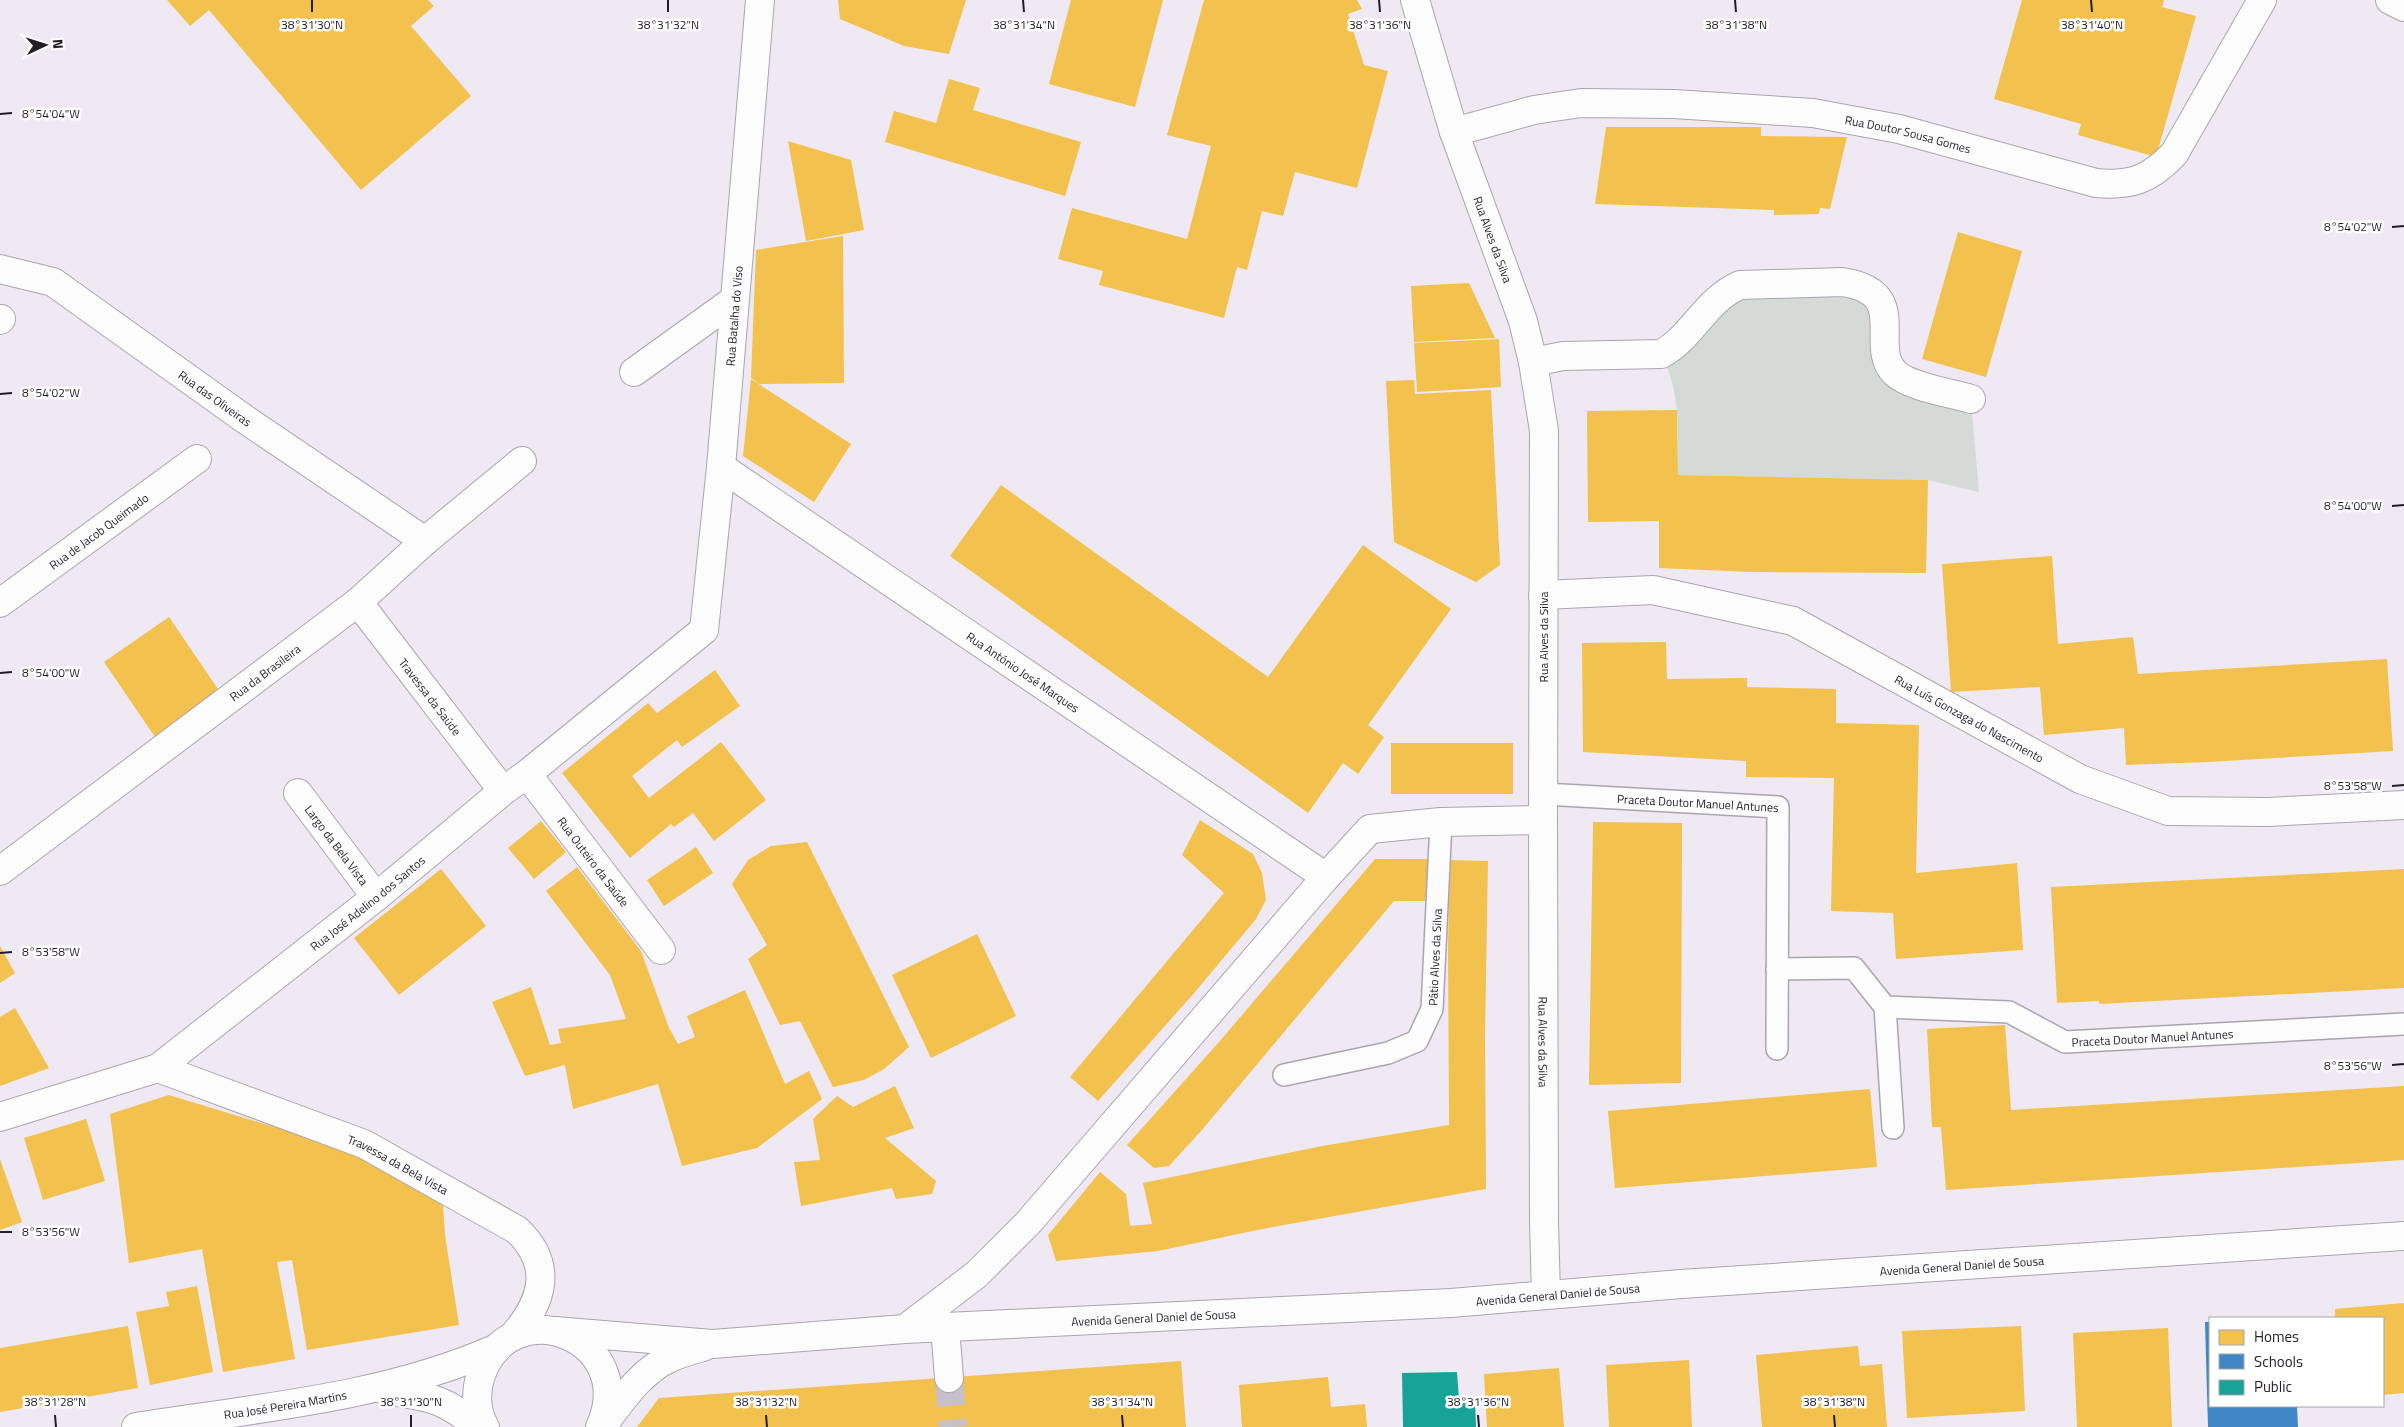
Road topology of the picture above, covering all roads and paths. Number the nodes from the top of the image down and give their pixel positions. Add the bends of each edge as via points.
1 (760, 0) edge
2 (1415, 0) edge
3 (2262, 0) edge
4 (2390, 0) edge
5 (2404, 7) edge
6 (1454, 132) junction
7 (0, 269) edge
8 (734, 300) junction
9 (1533, 362) junction
10 (634, 372) dead end
11 (1971, 399) dead end
12 (197, 459) dead end
13 (522, 461) dead end
14 (721, 467) junction
15 (425, 542) junction
16 (1543, 595) junction
17 (358, 602) junction
18 (0, 603) edge
19 (704, 630) joint
20 (526, 774) junction
21 (503, 791) junction
22 (298, 793) dead end
23 (2404, 805) edge
24 (1543, 807) junction
25 (1441, 822) junction
26 (0, 872) edge
27 (1326, 877) junction
28 (376, 897) junction
29 (661, 950) dead end
30 (1777, 969) junction
31 (1885, 1006) junction
32 (2404, 1024) edge
33 (1777, 1049) dead end
34 (158, 1068) junction
35 (1284, 1075) dead end
36 (0, 1117) edge
37 (1893, 1128) dead end
38 (2404, 1236) edge
39 (1546, 1294) junction
40 (945, 1327) junction
41 (905, 1329) junction
42 (554, 1330) junction
43 (505, 1342) junction
44 (712, 1344) junction
45 (949, 1378) tunnel mouth
46 (375, 1389) junction
47 (136, 1427) edge
48 (478, 1427) edge
49 (485, 1427) edge
50 (601, 1427) edge

1 - 8 street, Rua Batalha do Viso
2 - 6 street, Rua Alves da Silva
3 - 6 street, Rua Doutor Sousa Gomes via 2174,154 2160,168 2120,185 2096,183 1899,129 1813,113 1674,104 1581,103 1534,110
4 - 5 street
6 - 9 street, Rua Alves da Silva via 1523,321
7 - 15 street, Rua das Oliveiras via 53,282 246,420
8 - 10 street
8 - 14 street, Rua Batalha do Viso
9 - 11 street via 1563,356 1660,354 1675,347 1686,331 1725,292 1740,285 1842,282 1856,284 1872,293 1881,306 1886,319 1886,354 1889,366 1896,374 1908,381
9 - 16 street, Rua Alves da Silva via 1544,431
12 - 18 street, Rua de Jacob Queimado
13 - 15 street, Rua da Brasileira
14 - 19 street, Rua Batalha do Viso
14 - 27 street, Rua António José Marques
15 - 17 street, Rua da Brasileira
16 - 23 street, Rua Luís Gonzaga do Nascimento via 1653,590 1793,622 2080,780 2168,811 2268,812
16 - 24 street, Rua Alves da Silva
17 - 21 street, Travessa da Saúde
17 - 26 street, Rua da Brasileira
19 - 20 street, Rua José Adelino dos Santos
20 - 21 street, Rua José Adelino dos Santos
20 - 29 street, Rua Outeiro da Saúde
21 - 28 street, Rua José Adelino dos Santos
22 - 28 street, Largo da Bela Vista
24 - 25 street
24 - 30 lane, Praceta Doutor Manuel Antunes via 1778,807
24 - 39 street, Rua Alves da Silva
25 - 27 street via 1370,829
25 - 35 lane, Pátio Alves da Silva via 1432,1009 1417,1041 1388,1053
27 - 41 street via 1016,1236 977,1274
28 - 34 street, Rua José Adelino dos Santos
30 - 31 lane via 1854,968
30 - 33 lane, Praceta Doutor Manuel Antunes
31 - 32 lane, Praceta Doutor Manuel Antunes via 2009,1012 2065,1042
31 - 37 lane
34 - 36 street, Rua José Adelino dos Santos
34 - 43 street, Travessa da Bela Vista via 364,1144 517,1230 534,1249 541,1276 537,1301 528,1319
38 - 39 street, Avenida General Daniel de Sousa
39 - 40 street, Avenida General Daniel de Sousa via 1451,1303
40 - 41 street, Avenida General Daniel de Sousa
40 - 45 street
41 - 44 street, Avenida General Daniel de Sousa
42 - 43 street, Avenida General Daniel de Sousa via 533,1330
42 - 44 street, Avenida General Daniel de Sousa
42 - 50 street via 574,1337 603,1367 608,1388
43 - 46 street, Rua José Pereira Martins via 468,1361
43 - 49 street, Travessa da Bela Vista via 485,1365 478,1385 478,1405
44 - 50 street, Avenida General Daniel de Sousa via 669,1358 648,1372
46 - 47 street, Rua José Pereira Martins
46 - 48 street, Rua José Pereira Martins via 432,1398 458,1410

